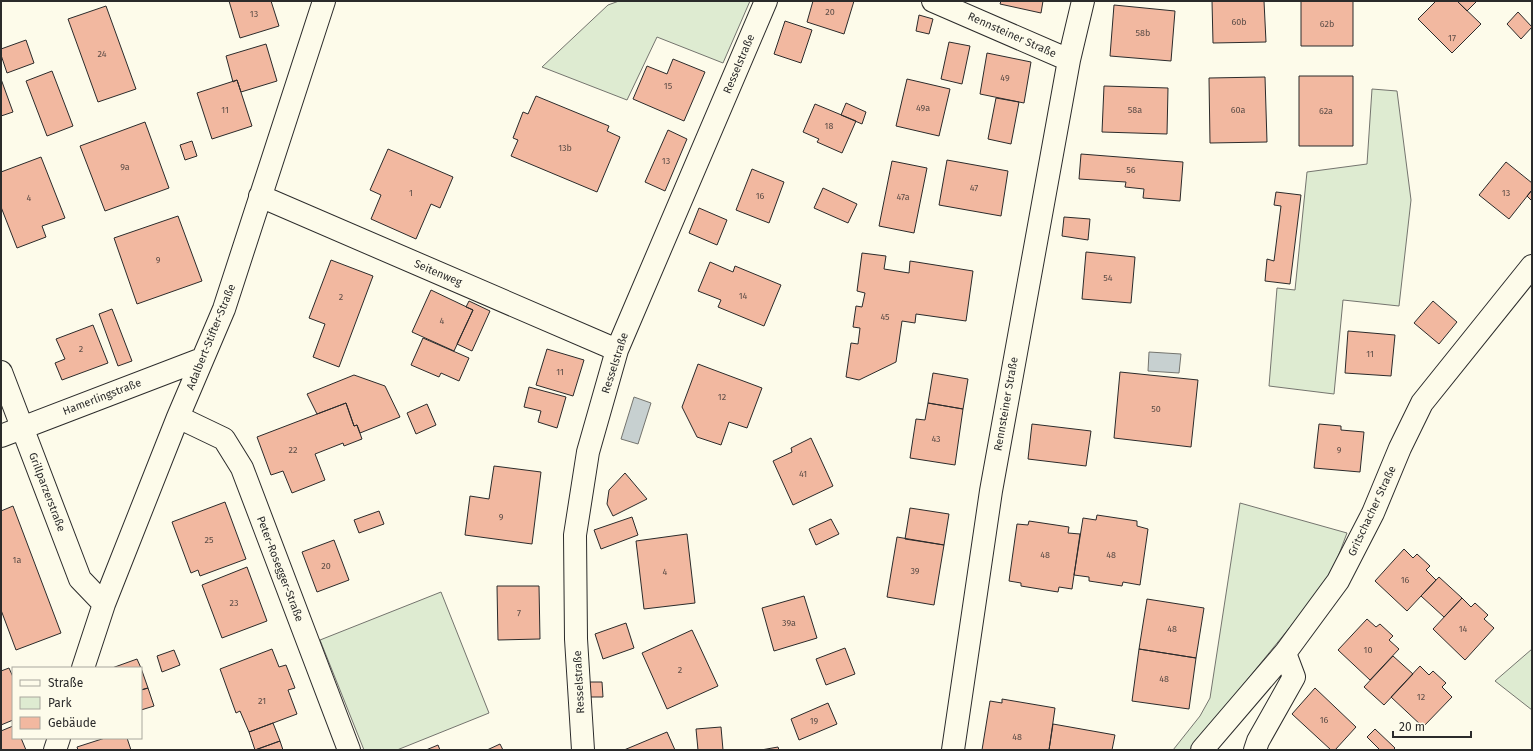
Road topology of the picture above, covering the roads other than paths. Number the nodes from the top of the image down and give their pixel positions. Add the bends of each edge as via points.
1 (324, 1) edge
2 (766, 1) edge
3 (933, 1) edge
4 (1083, 1) edge
5 (1069, 60) junction
6 (260, 196) junction
7 (1532, 266) edge
8 (617, 350) junction
9 (202, 359) junction
10 (1, 372) edge
11 (178, 417) junction
12 (22, 428) junction
13 (1, 436) edge
14 (104, 604) junction
15 (1285, 653) junction
16 (83, 667) edge
17 (59, 739) edge
18 (55, 750) edge
19 (349, 750) edge
20 (583, 750) edge
21 (953, 750) edge
22 (1202, 750) edge
23 (1255, 750) edge

1 - 6 street, Adalbert-Stifter-Straße
2 - 8 street, Resselstraße
3 - 5 street, Rennsteiner Straße
4 - 5 street, Rennsteiner Straße
5 - 21 street, Rennsteiner Straße via 991,491
6 - 8 street, Seitenweg
6 - 9 street, Adalbert-Stifter-Straße via 224,309
7 - 15 street, Gritschacher Straße via 1422,403 1400,448 1374,513 1338,581
8 - 20 street, Resselstraße via 588,452 575,535 576,639
9 - 11 street, Adalbert-Stifter-Straße
9 - 12 street, Hamerlingstraße
10 - 12 street, Grillparzerstraße
11 - 14 street, Adalbert-Stifter-Straße
11 - 19 street, Peter-Rosegger-Straße via 224,439 242,468
12 - 13 street, Hamerlingstraße
12 - 14 street, Grillparzerstraße via 80,579
14 - 16 street, Adalbert-Stifter-Straße
15 - 22 street, Gritschacher Straße
15 - 23 street via 1294,677 1258,740
17 - 18 street

